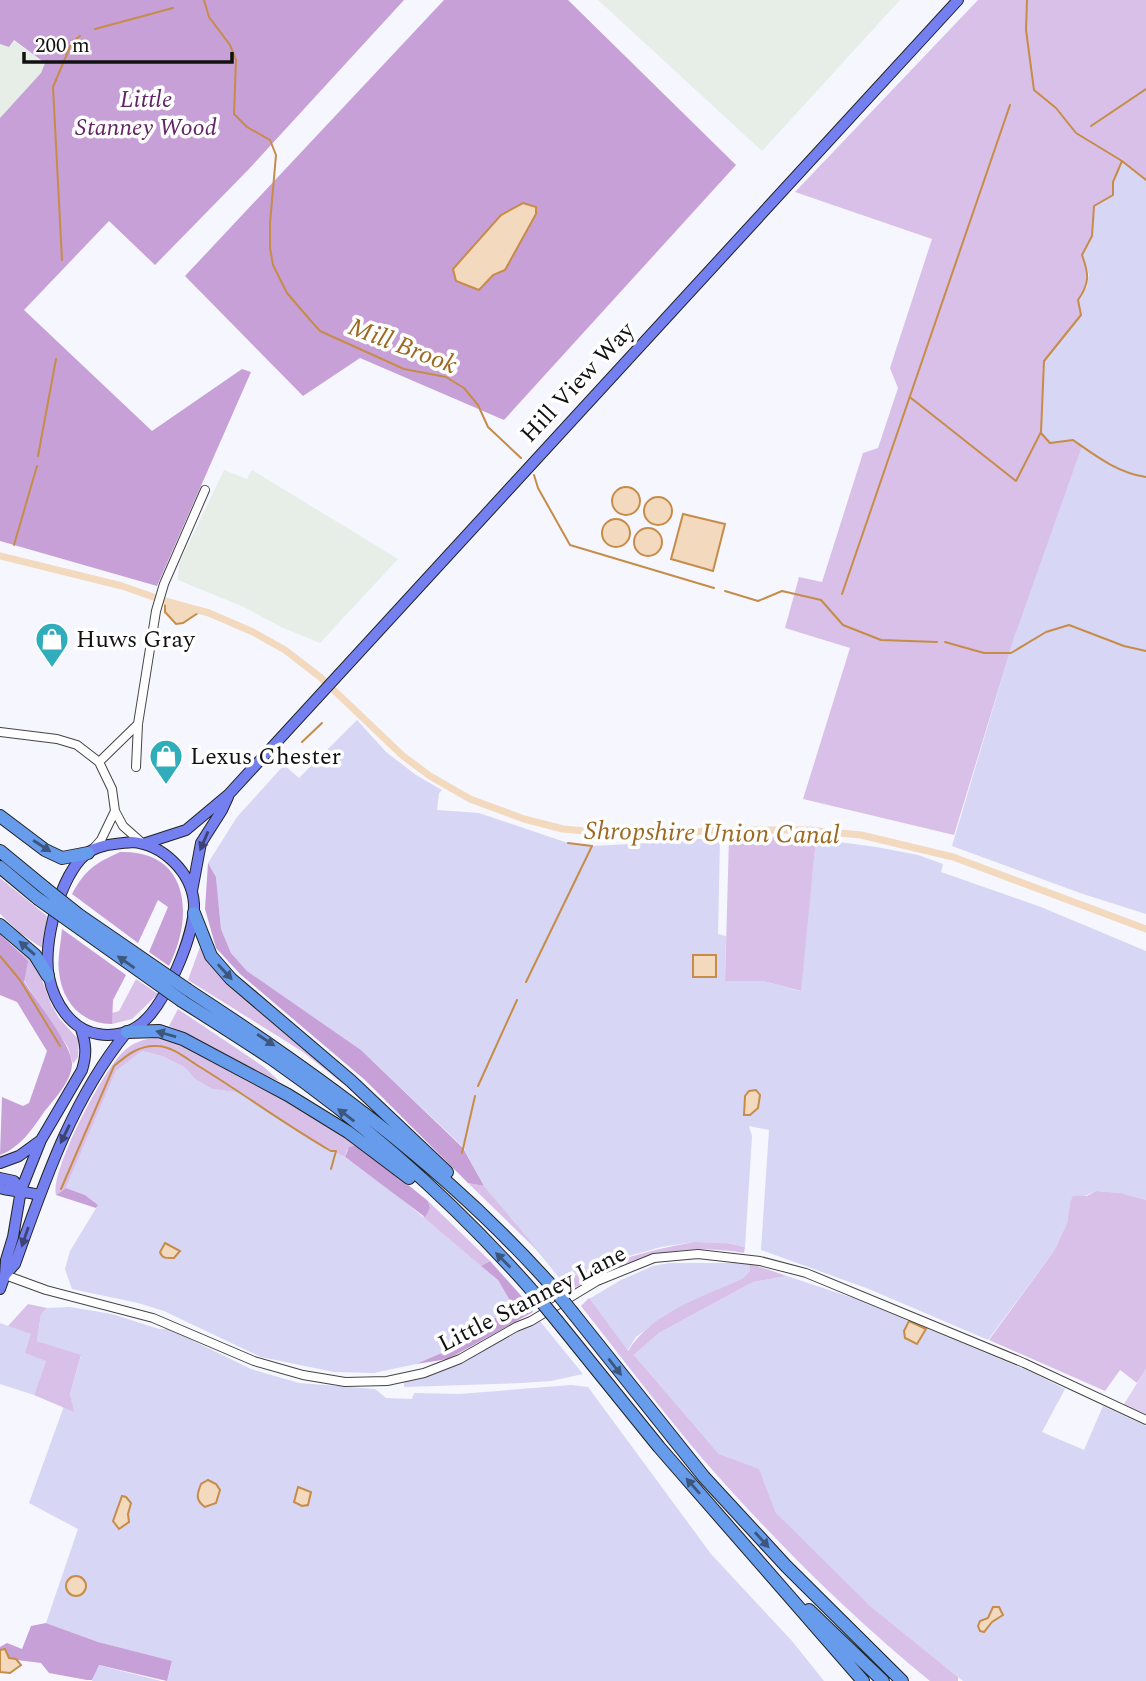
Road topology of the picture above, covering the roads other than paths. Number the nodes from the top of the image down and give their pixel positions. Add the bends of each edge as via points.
1 (958, 0) edge
2 (205, 490) dead end
3 (138, 723) junction
4 (0, 732) edge
5 (99, 762) junction
6 (136, 767) dead end
7 (229, 794) junction
8 (115, 811) junction
9 (0, 816) edge
10 (144, 843) junction
11 (0, 851) edge
12 (89, 852) junction
13 (0, 867) edge
14 (192, 892) junction
15 (41, 893) junction
16 (194, 913) junction
17 (0, 925) edge
18 (48, 976) junction
19 (185, 995) junction
20 (81, 1029) junction
21 (127, 1033) junction
22 (41, 1140) junction
23 (0, 1163) edge
24 (0, 1178) edge
25 (0, 1188) edge
26 (21, 1190) junction
27 (39, 1195) junction
28 (470, 1226) junction
29 (499, 1230) junction
30 (5, 1275) junction
31 (0, 1289) edge
32 (1146, 1420) edge
33 (737, 1538) junction
34 (867, 1646) junction
35 (863, 1681) edge
36 (883, 1681) edge
37 (902, 1681) edge
38 (910, 1681) edge

1 - 7 main road, Hill View Way
2 - 3 street via 156,611
3 - 5 street
3 - 6 street
4 - 5 street via 77,745
5 - 8 street via 112,789
7 - 10 main road, Hill View Way via 186,830
7 -> 14 main road, Hill View Way via 201,843
8 - 10 street via 130,834
8 - 12 street via 101,840
9 -> 12 highway via 62,858
10 - 12 main road via 112,844
10 - 14 main road via 180,869
11 - 15 highway
12 - 18 main road via 68,875 58,905
13 - 15 highway
14 - 16 main road
15 - 19 highway, bridge via 79,915
16 - 21 main road via 163,996 142,1023
16 -> 29 highway via 211,956 230,979 419,1144
18 -> 17 highway via 35,955
18 - 20 main road via 62,1008
28 -> 19 highway via 354,1120
19 -> 29 highway via 279,1049 363,1110
20 - 21 main road via 97,1034
20 - 22 main road via 86,1046 82,1070
21 -> 27 main road via 83,1096
28 -> 21 highway via 348,1132 288,1095 183,1039 159,1031
22 - 23 main road
22 - 26 main road
24 - 26 main road via 14,1181
25 - 26 main road
26 - 27 main road
26 - 30 main road
27 -> 30 main road via 15,1264
33 -> 28 highway, bridge via 535,1294
29 -> 34 highway, bridge via 573,1313 704,1477
30 - 31 main road
30 - 32 street, Little Stanney Lane via 153,1318 254,1361 345,1382 387,1381 460,1359 597,1281 653,1258 698,1254 760,1261 806,1273 1024,1363
33 - 35 highway
33 - 36 highway
34 - 37 highway
34 - 38 highway

